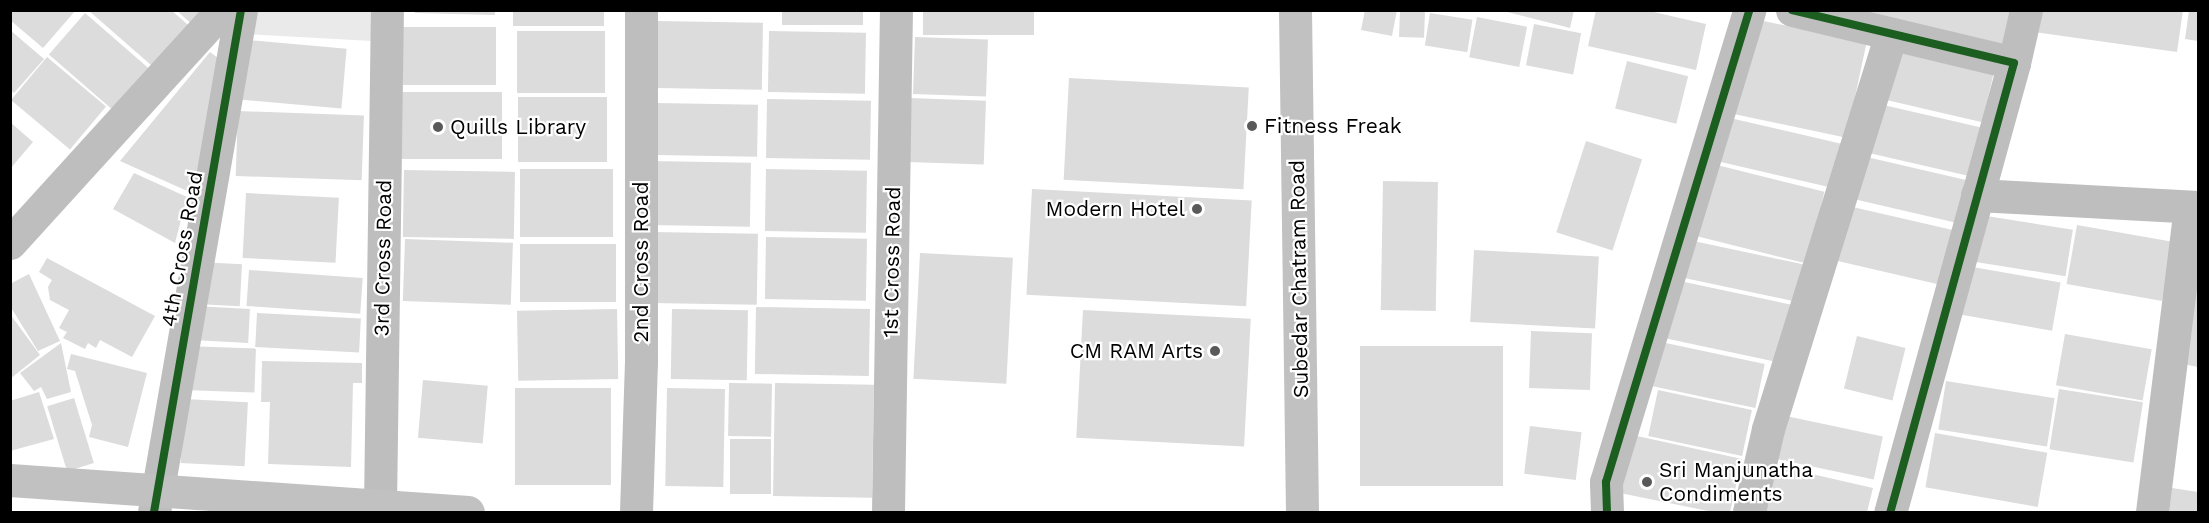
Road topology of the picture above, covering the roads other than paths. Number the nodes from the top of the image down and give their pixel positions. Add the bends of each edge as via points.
1 (222, 10) edge
2 (241, 10) edge
3 (387, 10) edge
4 (641, 10) edge
5 (896, 10) edge
6 (1295, 10) edge
7 (1749, 10) edge
8 (1792, 10) edge
9 (2026, 10) edge
10 (1891, 34) junction
11 (2014, 63) junction
12 (1977, 195) junction
13 (2194, 207) edge
14 (10, 243) edge
15 (10, 480) edge
16 (156, 503) edge
17 (380, 506) junction
18 (468, 513) edge
19 (636, 513) edge
20 (888, 513) edge
21 (1302, 513) edge
22 (1607, 513) edge
23 (1749, 513) edge
24 (1890, 513) edge
25 (2152, 513) edge

1 - 14 street
2 - 16 street, 4th Cross Road
3 - 17 street, 3rd Cross Road
4 - 19 street, 2nd Cross Road via 641,362
5 - 20 street, 1st Cross Road
6 - 21 main road, Subedar Chatram Road
7 - 22 street via 1606,482
8 - 10 street
9 - 11 street
10 - 11 street
10 - 23 street via 1780,389
11 - 12 street
12 - 13 street
12 - 24 street
13 - 25 street
15 - 16 main road
16 - 17 main road
17 - 18 main road

